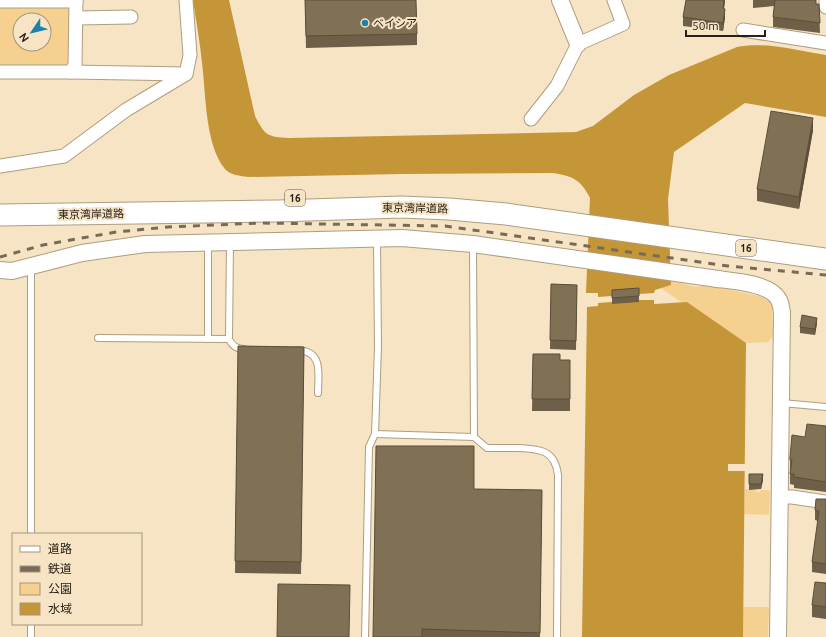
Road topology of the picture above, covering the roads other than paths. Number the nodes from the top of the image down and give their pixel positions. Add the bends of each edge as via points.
1 (76, 0) edge
2 (186, 0) edge
3 (560, 0) edge
4 (614, 0) edge
5 (826, 0) edge
6 (0, 1) edge
7 (826, 6) edge
8 (131, 17) dead end
9 (76, 18) junction
10 (743, 30) dead end
11 (826, 43) edge
12 (578, 44) junction
13 (0, 72) edge
14 (70, 72) junction
15 (186, 74) junction
16 (531, 119) dead end
17 (0, 166) edge
18 (0, 204) edge
19 (0, 215) edge
20 (588, 220) junction
21 (667, 231) junction
22 (377, 238) junction
23 (208, 242) junction
24 (230, 242) junction
25 (473, 244) junction
26 (826, 248) edge
27 (826, 259) edge
28 (31, 266) junction
29 (0, 270) edge
30 (98, 338) dead end
31 (208, 339) junction
32 (229, 339) junction
33 (248, 349) edge
34 (290, 349) edge
35 (318, 393) dead end
36 (781, 403) junction
37 (826, 407) edge
38 (375, 434) junction
39 (474, 437) junction
40 (780, 497) junction
41 (826, 502) edge
42 (31, 533) edge
43 (31, 625) edge
44 (31, 637) edge
45 (365, 637) edge
46 (557, 637) edge
47 (778, 637) edge

1 - 6 street
1 - 9 street
2 - 15 street via 190,55
3 - 12 street
4 - 12 street via 624,24
5 - 7 street
8 - 9 street
9 - 14 street via 75,66
10 - 11 street
12 - 16 street via 557,86
13 - 14 street
14 - 15 street
15 - 17 street via 126,110 64,156
18 - 20 highway, 東京湾岸道路 / 16 via 419,196 463,199
19 - 20 highway, 東京湾岸道路 / 16 via 401,207
20 - 21 highway, 東京湾岸道路 / 16
21 - 26 highway, 東京湾岸道路 / 16
21 - 27 highway, 東京湾岸道路 / 16
22 - 24 street
22 - 25 street
22 - 38 lane via 378,347
23 - 24 street
23 - 28 street via 113,248
23 - 31 lane
24 - 32 lane
25 - 36 street via 747,284 766,289 775,295 781,304
25 - 39 lane
28 - 29 street via 12,271
28 - 42 lane
30 - 31 lane
31 - 32 lane
32 - 33 lane via 236,348
34 - 35 lane via 304,350 317,360
36 - 37 lane
36 - 40 street
38 - 39 lane
38 - 45 lane via 369,447
39 - 46 lane via 487,448 540,449 550,456 557,468
40 - 41 street
40 - 47 street
43 - 44 lane

